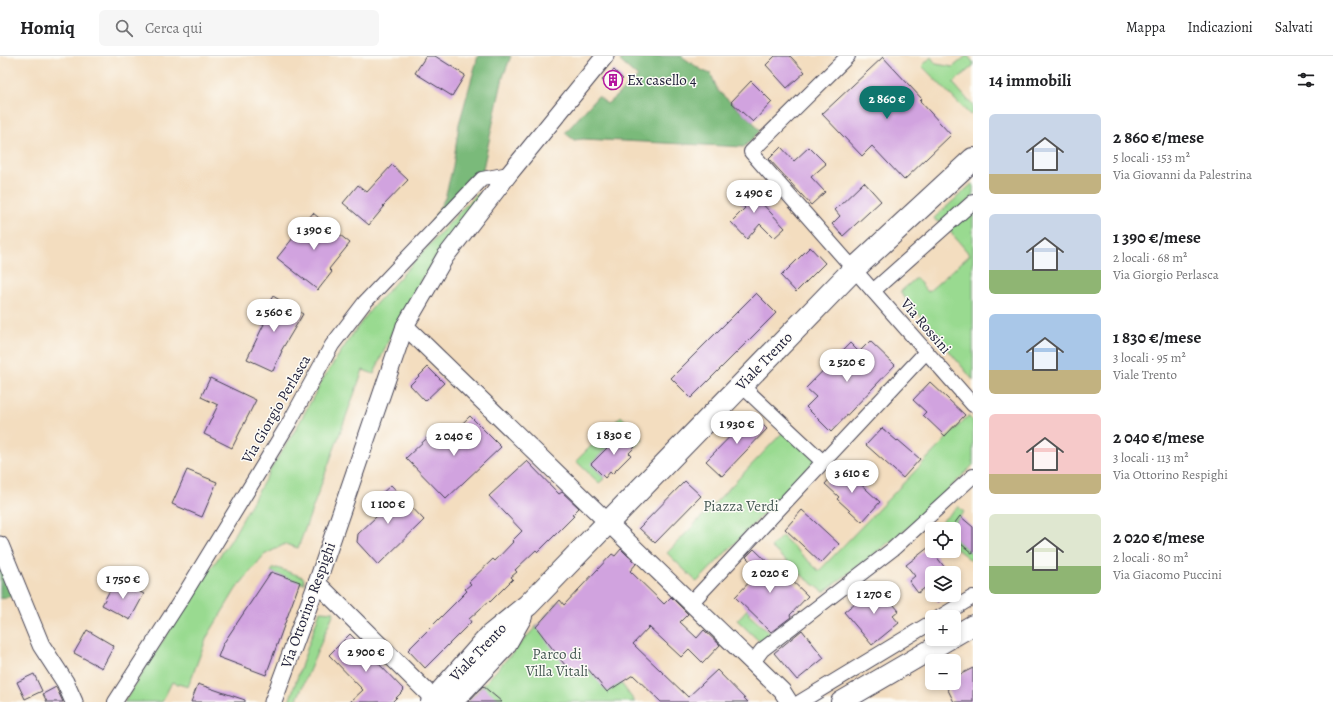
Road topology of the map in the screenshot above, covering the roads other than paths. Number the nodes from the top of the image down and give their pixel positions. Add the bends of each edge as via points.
1 (605, 56) edge
2 (848, 56) edge
3 (973, 159) edge
4 (509, 174) junction
5 (973, 202) edge
6 (854, 269) junction
7 (873, 291) junction
8 (404, 326) junction
9 (926, 352) junction
10 (741, 385) junction
11 (973, 405) edge
12 (823, 462) junction
13 (973, 476) edge
14 (608, 522) junction
15 (0, 545) edge
16 (317, 583) junction
17 (973, 597) edge
18 (691, 602) junction
19 (952, 610) edge
20 (973, 625) edge
21 (925, 626) edge
22 (961, 632) edge
23 (936, 646) edge
24 (753, 662) junction
25 (439, 701) edge
26 (74, 702) edge
27 (115, 702) edge
28 (273, 702) edge
29 (789, 702) edge
30 (800, 702) edge
31 (841, 702) edge

1 - 4 street, Via Ottorino Respighi
2 - 6 street, Via Rossini via 751,152
3 - 6 main road, Viale Trento
4 - 8 street, Via Ottorino Respighi via 445,257
4 - 27 street, Via Giorgio Perlasca via 482,179 365,302 332,345 289,423
5 - 7 street
6 - 7 street, Via Rossini
6 - 10 main road, Viale Trento
7 - 9 street, Via Rossini
8 - 14 street
8 - 16 street, Via Ottorino Respighi
9 - 11 street, Via Rossini
9 - 12 street
10 - 12 street
10 - 14 main road, Viale Trento
12 - 18 street
13 - 24 street via 893,549 762,650
14 - 18 street
14 - 25 main road, Viale Trento via 528,605 504,646
15 - 26 street via 41,645 65,682
16 - 25 street
16 - 28 street, Via Ottorino Respighi
17 - 19 street
18 - 24 street
20 - 22 main road
21 - 30 street
23 - 31 main road
24 - 29 street via 782,691

